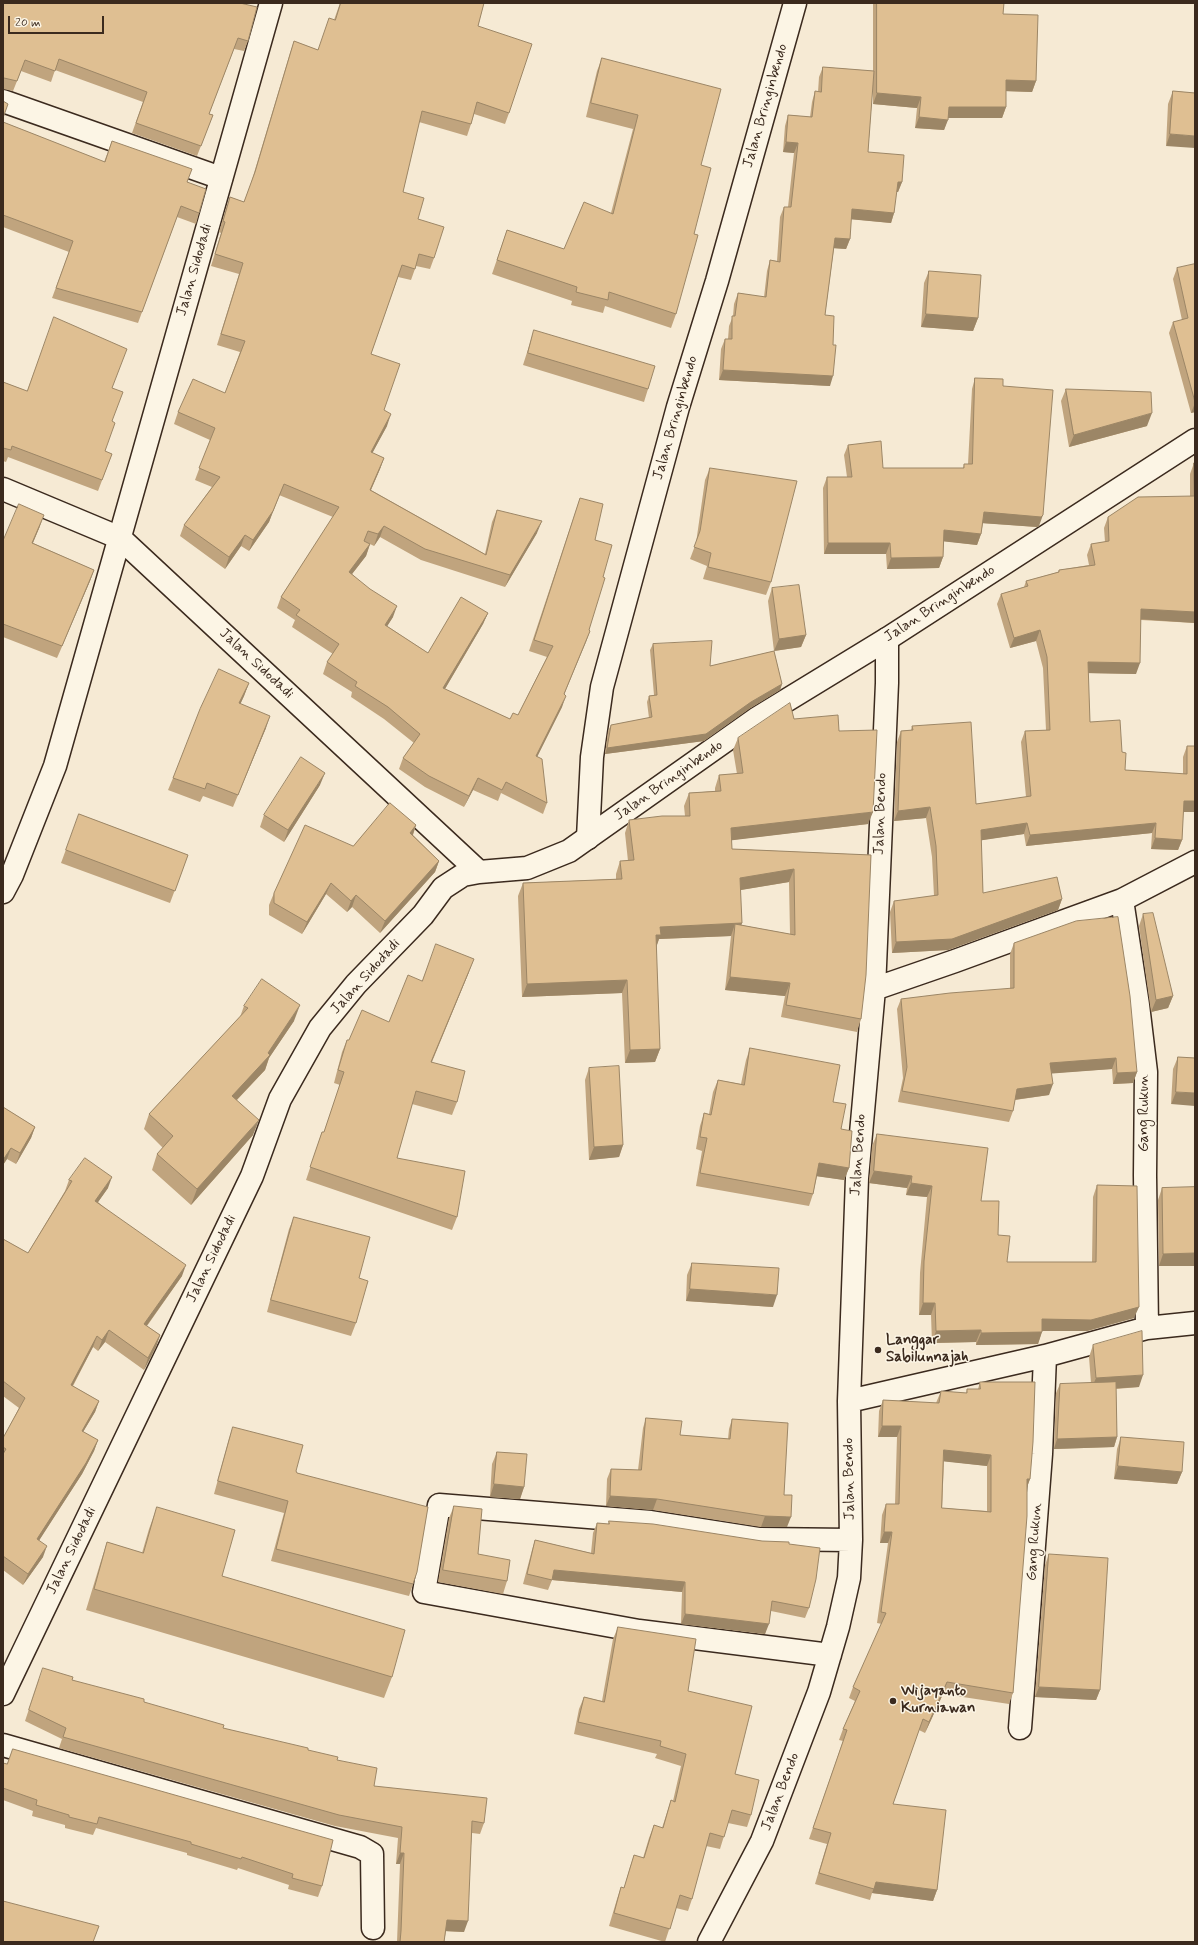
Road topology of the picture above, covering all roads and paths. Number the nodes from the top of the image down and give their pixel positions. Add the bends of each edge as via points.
1 (271, 3) edge
2 (795, 3) edge
3 (3, 101) edge
4 (221, 178) junction
5 (1195, 440) edge
6 (3, 490) edge
7 (120, 538) junction
8 (887, 639) junction
9 (588, 838) junction
10 (1195, 862) edge
11 (527, 868) joint
12 (479, 872) junction
13 (3, 892) edge
14 (1122, 900) junction
15 (874, 989) junction
16 (1195, 1323) edge
17 (1147, 1328) junction
18 (1045, 1356) junction
19 (849, 1401) junction
20 (851, 1540) junction
21 (830, 1655) junction
22 (3, 1694) edge
23 (1020, 1728) dead end
24 (3, 1745) edge
25 (373, 1928) dead end
26 (709, 1942) edge

1 - 4 street, Jalan Sidodadi
2 - 9 street, Jalan Bringinbendo via 717,282 678,407 602,687 592,757
3 - 4 street
4 - 7 street, Jalan Sidodadi
5 - 8 street, Jalan Bringinbendo
6 - 7 street
7 - 12 street, Jalan Sidodadi
7 - 13 street, Jalan Sidodadi via 55,766
8 - 9 street, Jalan Bringinbendo via 756,719
8 - 15 street, Jalan Bendo
9 - 11 street, Jalan Bringinbendo via 569,851
10 - 14 street
11 - 12 street, Jalan Sidodadi
12 - 22 street, Jalan Sidodadi via 463,875 443,888 423,915 356,984 320,1028 280,1099 252,1176
14 - 15 street
14 - 17 street, Gang Rukun via 1146,1072
15 - 19 street, Jalan Bendo via 857,1178
16 - 17 street
17 - 18 street
18 - 19 street
18 - 23 street, Gang Rukun via 1041,1454
19 - 20 street, Jalan Bendo
20 - 21 street, Jalan Bendo via 849,1578
20 - 21 street via 760,1539 651,1522 439,1505 424,1592 639,1632
21 - 26 street, Jalan Bendo via 762,1841
24 - 25 street via 360,1847 372,1854

